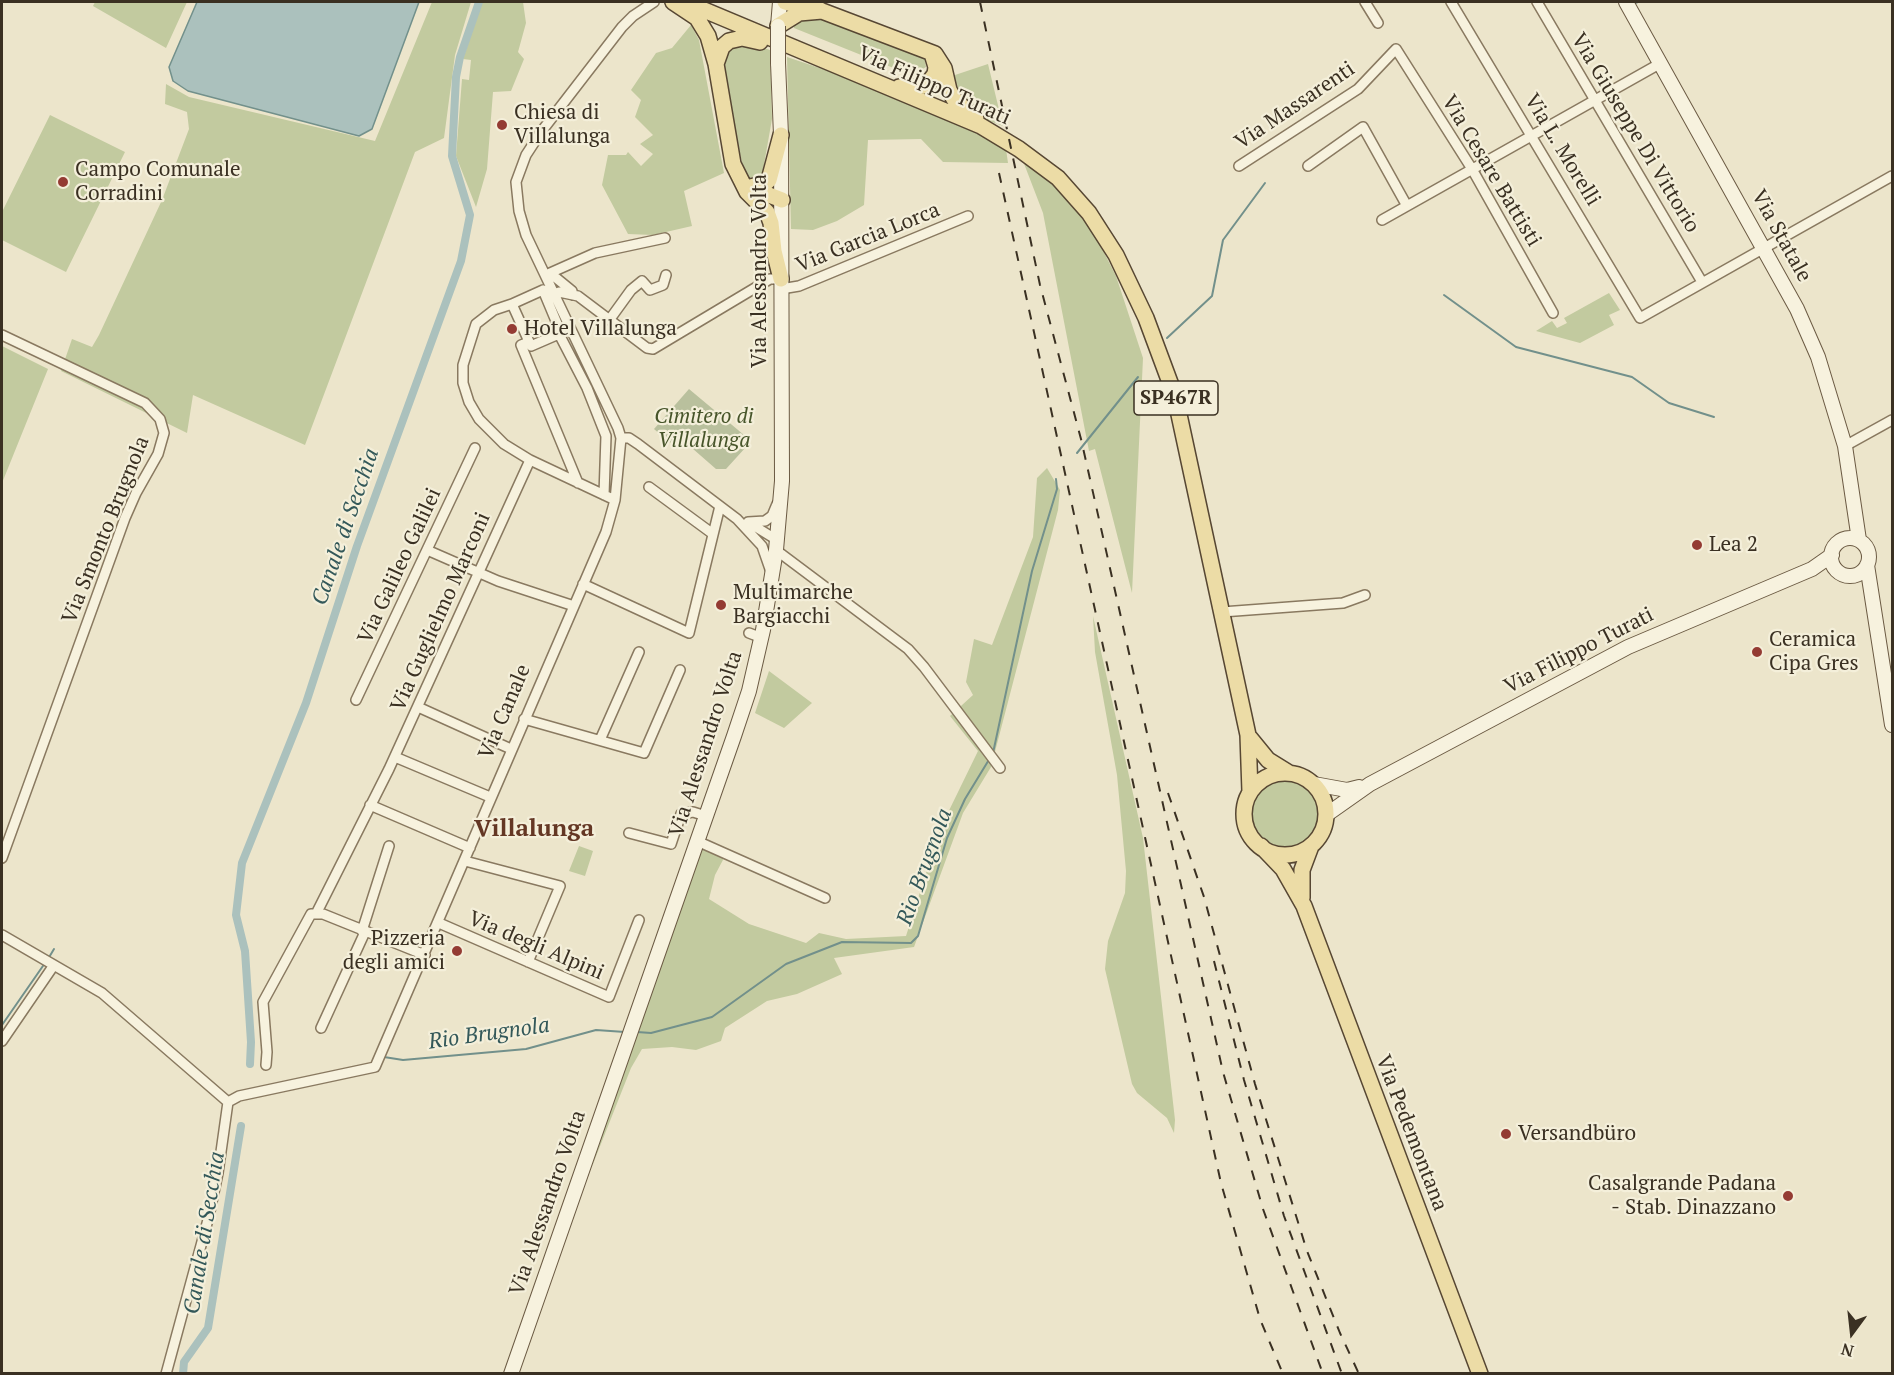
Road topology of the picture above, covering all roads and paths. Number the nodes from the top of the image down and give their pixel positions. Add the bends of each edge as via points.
1 (674, 2) edge
2 (685, 2) edge
3 (780, 2) edge
4 (785, 2) edge
5 (1365, 2) edge
6 (1451, 2) edge
7 (1537, 2) edge
8 (1626, 2) edge
9 (650, 4) edge
10 (812, 8) edge
11 (1378, 23) dead end
12 (778, 26) junction
13 (1396, 49) joint
14 (927, 50) junction
15 (800, 51) junction
16 (1661, 63) junction
17 (716, 64) junction
18 (888, 87) junction
19 (1594, 99) junction
20 (981, 126) junction
21 (782, 135) junction
22 (1532, 135) junction
23 (1239, 166) dead end
24 (1308, 166) dead end
25 (1472, 169) junction
26 (1893, 176) edge
27 (747, 188) junction
28 (782, 200) junction
29 (1407, 206) junction
30 (968, 216) dead end
31 (1382, 220) dead end
32 (665, 238) dead end
33 (1764, 248) junction
34 (666, 274) dead end
35 (1702, 282) junction
36 (781, 284) junction
37 (549, 291) junction
38 (573, 295) junction
39 (512, 304) junction
40 (1552, 313) dead end
41 (610, 319) junction
42 (561, 327) junction
43 (2, 335) edge
44 (529, 342) junction
45 (1893, 420) edge
46 (621, 438) junction
47 (1845, 446) junction
48 (475, 448) dead end
49 (530, 460) junction
50 (782, 481) junction
51 (578, 483) junction
52 (649, 487) dead end
53 (604, 495) junction
54 (615, 500) junction
55 (720, 506) junction
56 (1856, 507) junction
57 (737, 519) junction
58 (748, 522) junction
59 (752, 533) junction
60 (713, 534) junction
61 (1843, 539) junction
62 (1859, 540) junction
63 (777, 545) junction
64 (427, 550) junction
65 (1833, 561) junction
66 (1867, 565) junction
67 (479, 572) junction
68 (1854, 575) junction
69 (772, 578) junction
70 (583, 584) junction
71 (1869, 586) junction
72 (1365, 595) dead end
73 (573, 606) junction
74 (1222, 612) junction
75 (639, 652) dead end
76 (680, 670) dead end
77 (356, 700) dead end
78 (418, 707) junction
79 (524, 719) junction
80 (1893, 724) edge
81 (1248, 735) junction
82 (600, 740) junction
83 (511, 749) junction
84 (395, 757) junction
85 (1000, 768) dead end
86 (1290, 773) junction
87 (1314, 784) junction
88 (1370, 784) junction
89 (1250, 792) junction
90 (490, 797) junction
91 (370, 805) junction
92 (1326, 815) junction
93 (706, 816) junction
94 (629, 833) dead end
95 (697, 841) junction
96 (389, 846) dead end
97 (1261, 846) junction
98 (1311, 846) junction
99 (470, 848) junction
100 (2, 858) edge
101 (465, 861) junction
102 (825, 898) dead end
103 (1304, 906) junction
104 (317, 912) junction
105 (639, 920) dead end
106 (439, 923) junction
107 (363, 931) junction
108 (2, 935) edge
109 (425, 955) junction
110 (49, 962) junction
111 (528, 962) junction
112 (321, 1028) dead end
113 (2, 1041) edge
114 (266, 1065) dead end
115 (228, 1102) junction
116 (166, 1374) edge
117 (511, 1374) edge
118 (1480, 1374) edge

1 - 17 main road via 701,24
2 - 15 main road, Via Filippo Turati / SP467R
3 - 12 main road
4 - 10 main road
5 - 11 street
6 - 22 street, Via L. Morelli
7 - 19 street, Via Giuseppe Di Vittorio
8 - 16 main road, Via Statale
9 - 37 street via 622,27 541,132 520,168 516,182 519,211
10 - 12 main road via 790,16
10 - 14 main road
12 - 21 main road, Via Alessandro Volta, bridge
13 - 23 street, Via Massarenti via 1358,89
13 - 25 street, Via Cesare Battisti
14 - 18 main road via 936,67 926,86
14 - 20 main road via 941,61 954,99
15 - 17 main road via 734,38 722,47
15 - 18 main road, Via Filippo Turati / SP467R
16 - 19 street
16 - 33 main road, Via Statale
17 - 27 main road via 730,154
18 - 20 main road, Via Filippo Turati / SP467R
19 - 22 street
19 - 35 street, Via Giuseppe Di Vittorio
20 - 74 main road, Via Filippo Turati / SP467R via 1058,178 1089,213 1116,255 1146,318 1175,396
21 - 27 main road via 769,180
21 - 28 main road, Via Alessandro Volta
22 - 25 street
22 - 35 street, Via L. Morelli via 1640,318
24 - 29 street via 1363,127
25 - 29 street
25 - 40 street, Via Cesare Battisti
26 - 33 street
27 - 28 main road
27 - 36 main road via 767,212
28 - 36 main road, Via Alessandro Volta
29 - 31 street
30 - 36 street, Via Garcia Lorca via 799,286
32 - 38 street via 595,253 550,273
33 - 35 street
33 - 47 main road, Via Statale via 1818,357
34 - 41 street via 663,285 650,290 642,281
36 - 41 street, Via Garcia Lorca via 770,279 654,349 646,348
36 - 50 main road, Via Alessandro Volta
37 - 38 street
37 - 39 street
37 - 42 street
38 - 41 street
39 - 44 street
39 - 49 street via 494,310 476,324 463,365 463,383 479,419 504,444
42 - 44 street via 531,346
42 - 46 street, Via Canale via 597,380
42 - 53 street via 606,436
43 - 100 street, Via Smonto Brugnola via 145,403 160,418 164,432 158,454 126,518
44 - 51 street via 521,345
45 - 47 street
46 - 54 street, Via Canale
46 - 55 street via 638,444
47 - 56 main road, Via Statale
48 - 64 street, Via Galileo Galilei
49 - 51 street
49 - 67 street, Via Guglielmo Marconi
50 - 58 street via 772,516 765,521
50 - 63 main road, Via Alessandro Volta
51 - 53 street
52 - 60 street
53 - 54 street
54 - 70 street, Via Canale
55 - 57 street
55 - 60 street
56 - 61 main road, Via Statale via 1851,528
56 - 62 main road, Via Statale
57 - 58 street
57 - 59 street
58 - 63 street
59 - 63 street
59 - 69 street via 762,546
60 - 70 street via 689,633
61 - 62 main road
61 - 65 main road, Via Statale via 1835,545
62 - 66 main road, Via Statale via 1867,548
63 - 69 main road, Via Alessandro Volta
63 - 85 street via 908,649
64 - 67 street
64 - 77 street, Via Galileo Galilei
65 - 68 main road via 1844,574
65 - 88 main road, Via Filippo Turati / SP467R via 1628,647
66 - 68 main road
66 - 71 main road, Via Statale
67 - 73 street
67 - 78 street, Via Guglielmo Marconi
68 - 71 main road
69 - 93 main road, Via Alessandro Volta via 755,635 749,691
70 - 73 street, Via Canale
71 - 80 main road, Via Statale
72 - 74 street via 1343,603
73 - 79 street, Via Canale
74 - 81 main road, Via Filippo Turati / SP467R
75 - 82 street
76 - 82 street via 644,753
78 - 83 street
78 - 84 street, Via Guglielmo Marconi
79 - 82 street
79 - 83 street, Via Canale
81 - 86 main road, Via Filippo Turati / SP467R via 1268,760
81 - 89 main road, Via Filippo Turati / SP467R
83 - 90 street, Via Canale
84 - 90 street
84 - 91 street, Via Guglielmo Marconi
86 - 87 main road, SP467R
86 - 89 main road via 1267,777
87 - 88 main road, SP467R via 1347,790
87 - 92 main road via 1321,793
88 - 92 main road, SP467R
89 - 97 main road, SP467R via 1245,822
90 - 99 street, Via Canale
91 - 99 street
91 - 104 street, Via Guglielmo Marconi
92 - 98 main road via 1322,832
93 - 94 street via 681,814 671,844
93 - 95 main road, Via Alessandro Volta
95 - 102 street
95 - 117 main road, Via Alessandro Volta
96 - 107 street
97 - 98 main road via 1286,855
97 - 103 main road via 1283,869
98 - 103 main road via 1302,870
99 - 101 street, Via Canale
101 - 106 street, Via Canale
101 - 111 street via 560,886
103 - 118 main road, Via Pedemontana
104 - 107 street
104 - 114 street, Via Guglielmo Marconi via 308,918 263,1002
105 - 111 street, Via degli Alpini via 609,997
106 - 109 street, Via Canale
106 - 111 street, Via degli Alpini
107 - 109 street
107 - 112 street
108 - 110 street
109 - 115 street, Via Canale via 375,1067 239,1096
110 - 113 street
110 - 115 street via 102,993
115 - 116 street via 209,1215

